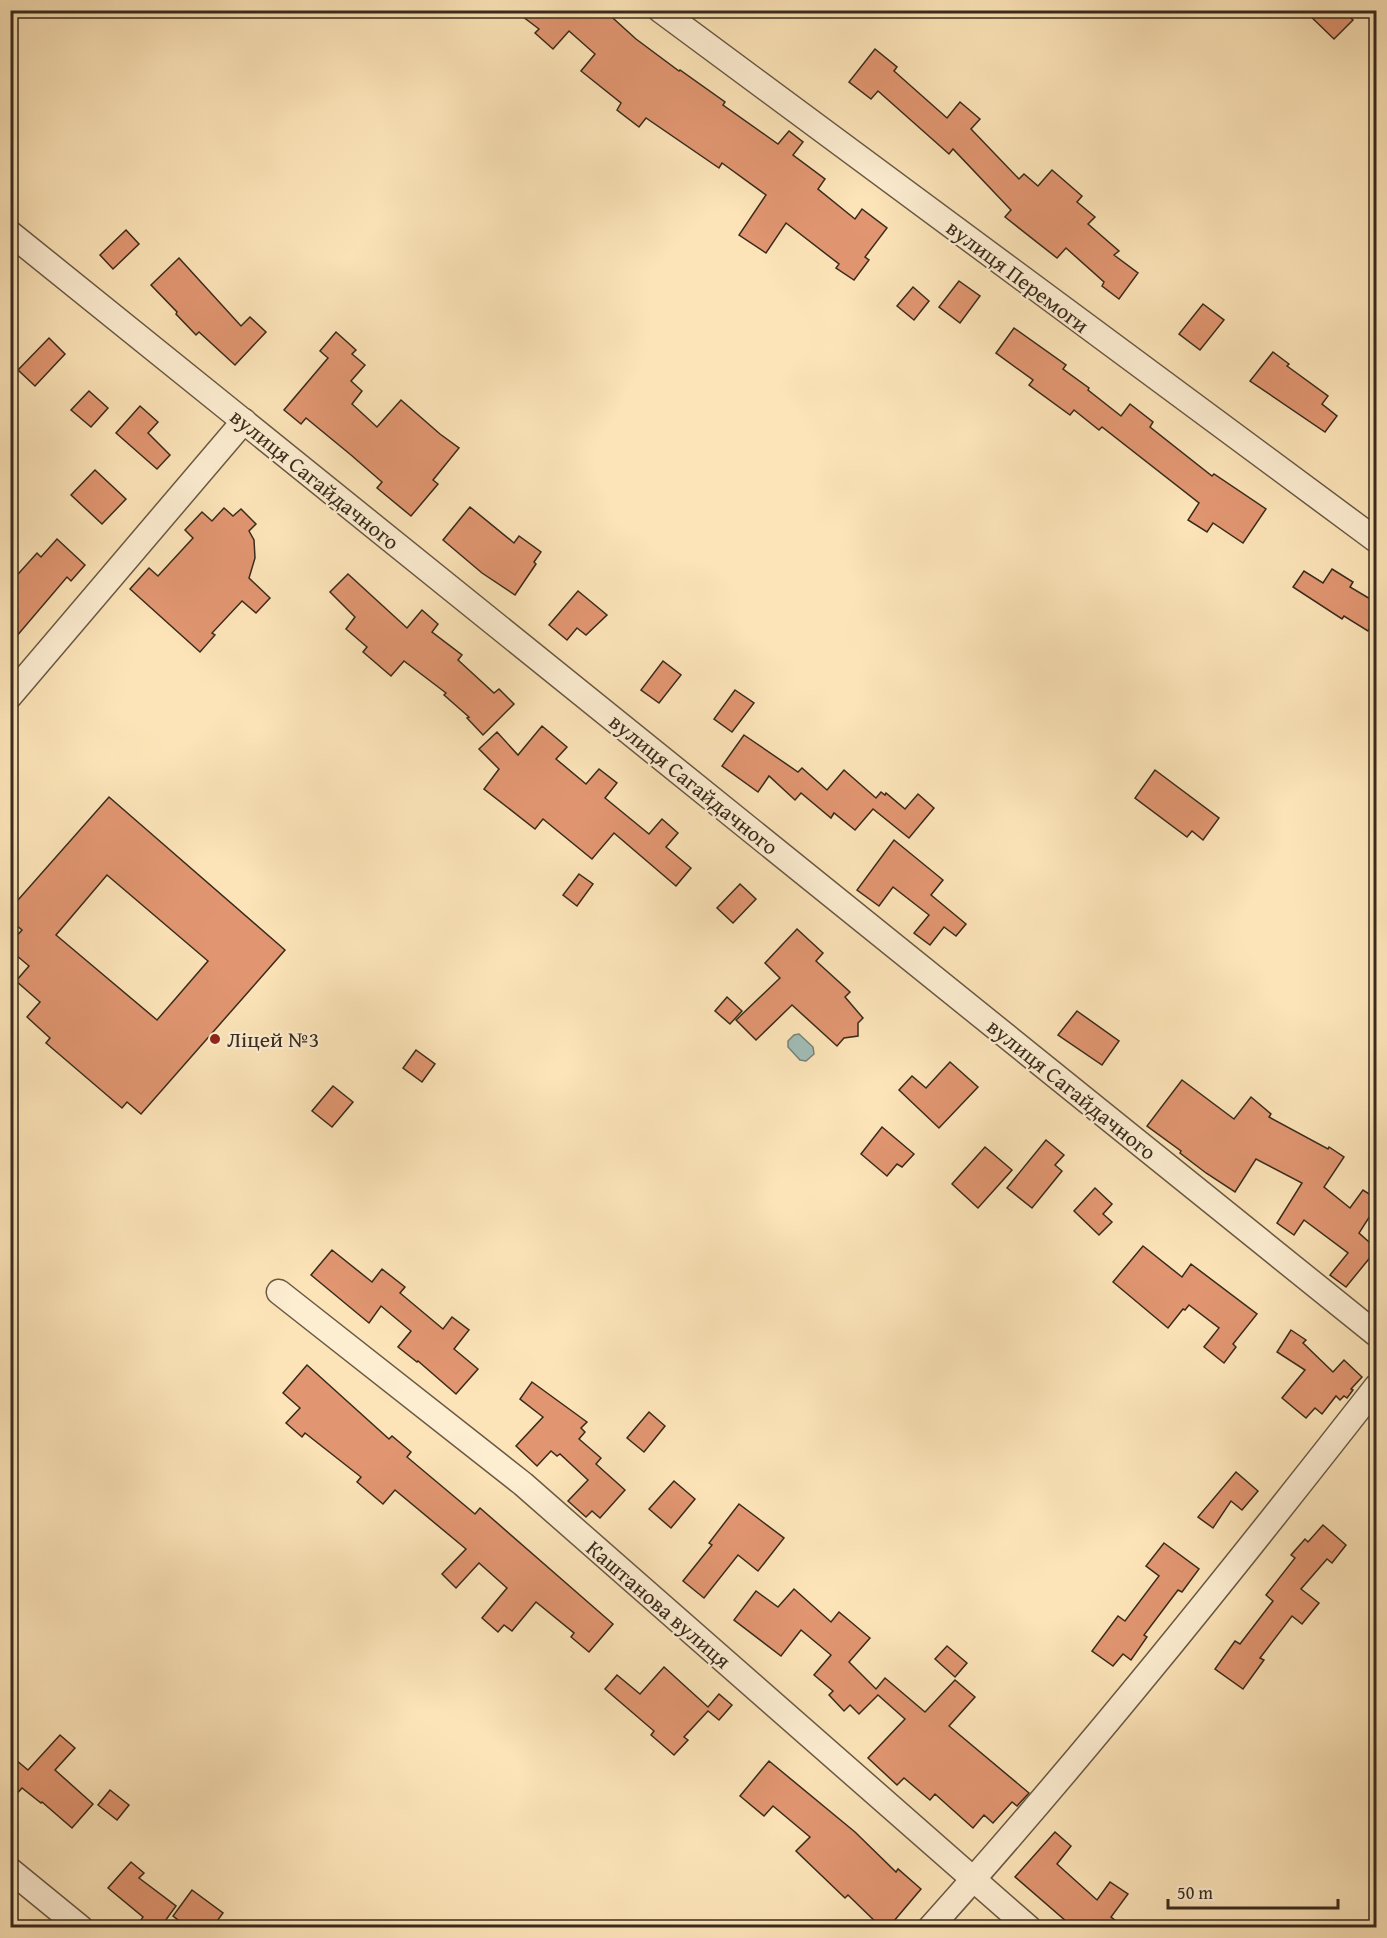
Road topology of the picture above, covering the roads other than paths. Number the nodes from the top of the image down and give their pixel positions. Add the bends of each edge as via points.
1 (660, 10) edge
2 (10, 233) edge
3 (244, 421) junction
4 (1377, 540) edge
5 (10, 696) edge
6 (279, 1292) dead end
7 (1377, 1334) edge
8 (1377, 1387) edge
9 (10, 1870) edge
10 (974, 1878) junction
11 (81, 1928) edge
12 (930, 1928) edge
13 (1029, 1928) edge

1 - 4 street, вулиця Перемоги
2 - 3 street, вулиця Сагайдачного
3 - 5 street
3 - 7 street, вулиця Сагайдачного
6 - 10 street, Каштанова вулиця via 523,1485
8 - 10 street via 1186,1628
9 - 11 street
10 - 12 street
10 - 13 street, Каштанова вулиця

